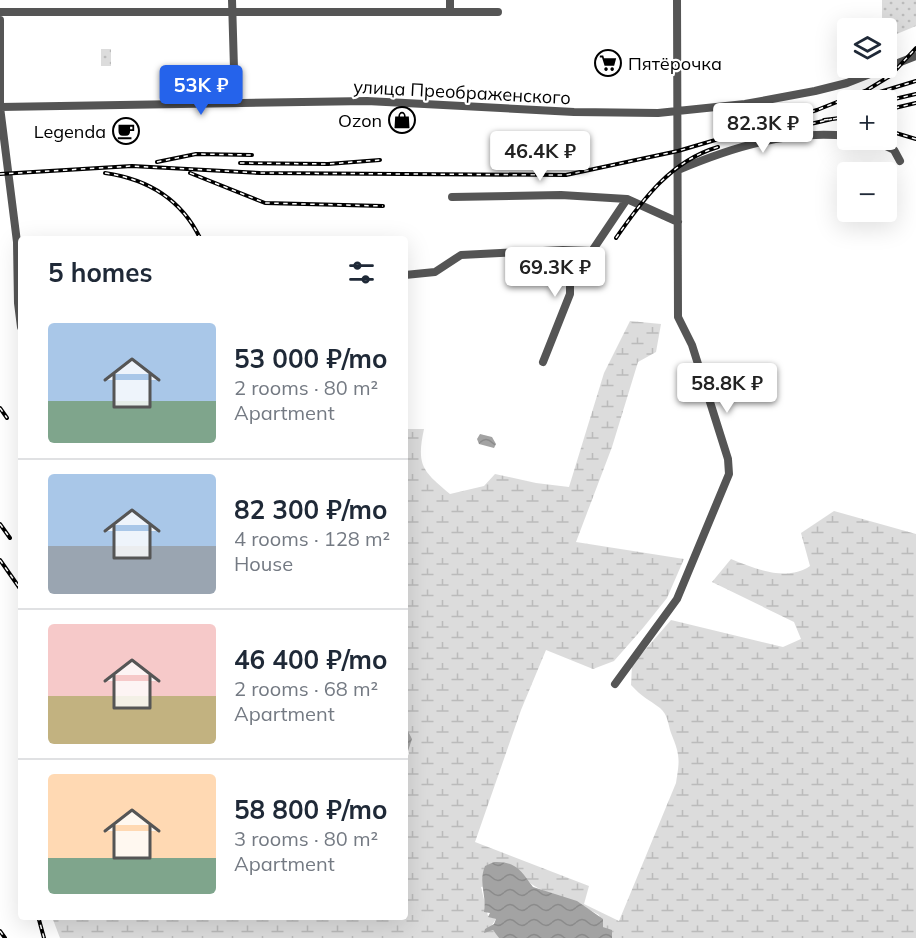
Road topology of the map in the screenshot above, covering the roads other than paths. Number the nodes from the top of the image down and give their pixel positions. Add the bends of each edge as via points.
1 (232, 0) edge
2 (450, 0) edge
3 (677, 0) edge
4 (450, 11) junction
5 (0, 12) edge
6 (498, 12) dead end
7 (232, 13) junction
8 (0, 20) edge
9 (916, 56) edge
10 (0, 75) edge
11 (235, 103) junction
12 (0, 107) edge
13 (678, 111) junction
14 (837, 136) edge
15 (894, 150) edge
16 (900, 161) dead end
17 (678, 170) junction
18 (452, 197) dead end
19 (627, 199) junction
20 (678, 222) junction
21 (592, 251) junction
22 (408, 275) edge
23 (18, 303) edge
24 (543, 362) dead end
25 (615, 684) dead end

1 - 7 street
2 - 4 street
3 - 13 street
4 - 6 street
4 - 7 street
5 - 7 street
7 - 11 street
8 - 10 street
9 - 13 street, улица Преображенского via 815,91
10 - 12 street
11 - 12 street, улица Преображенского
11 - 13 street, улица Преображенского via 424,102 574,112
12 - 23 street via 17,242
13 - 17 street
14 - 17 street via 798,135 759,142
15 - 16 street
17 - 20 street
18 - 19 street via 561,195
19 - 20 street
19 - 21 street
20 - 25 street via 678,316 692,345 728,459 729,474 677,599
21 - 22 street via 461,255 435,272
21 - 24 street via 570,279 570,294

